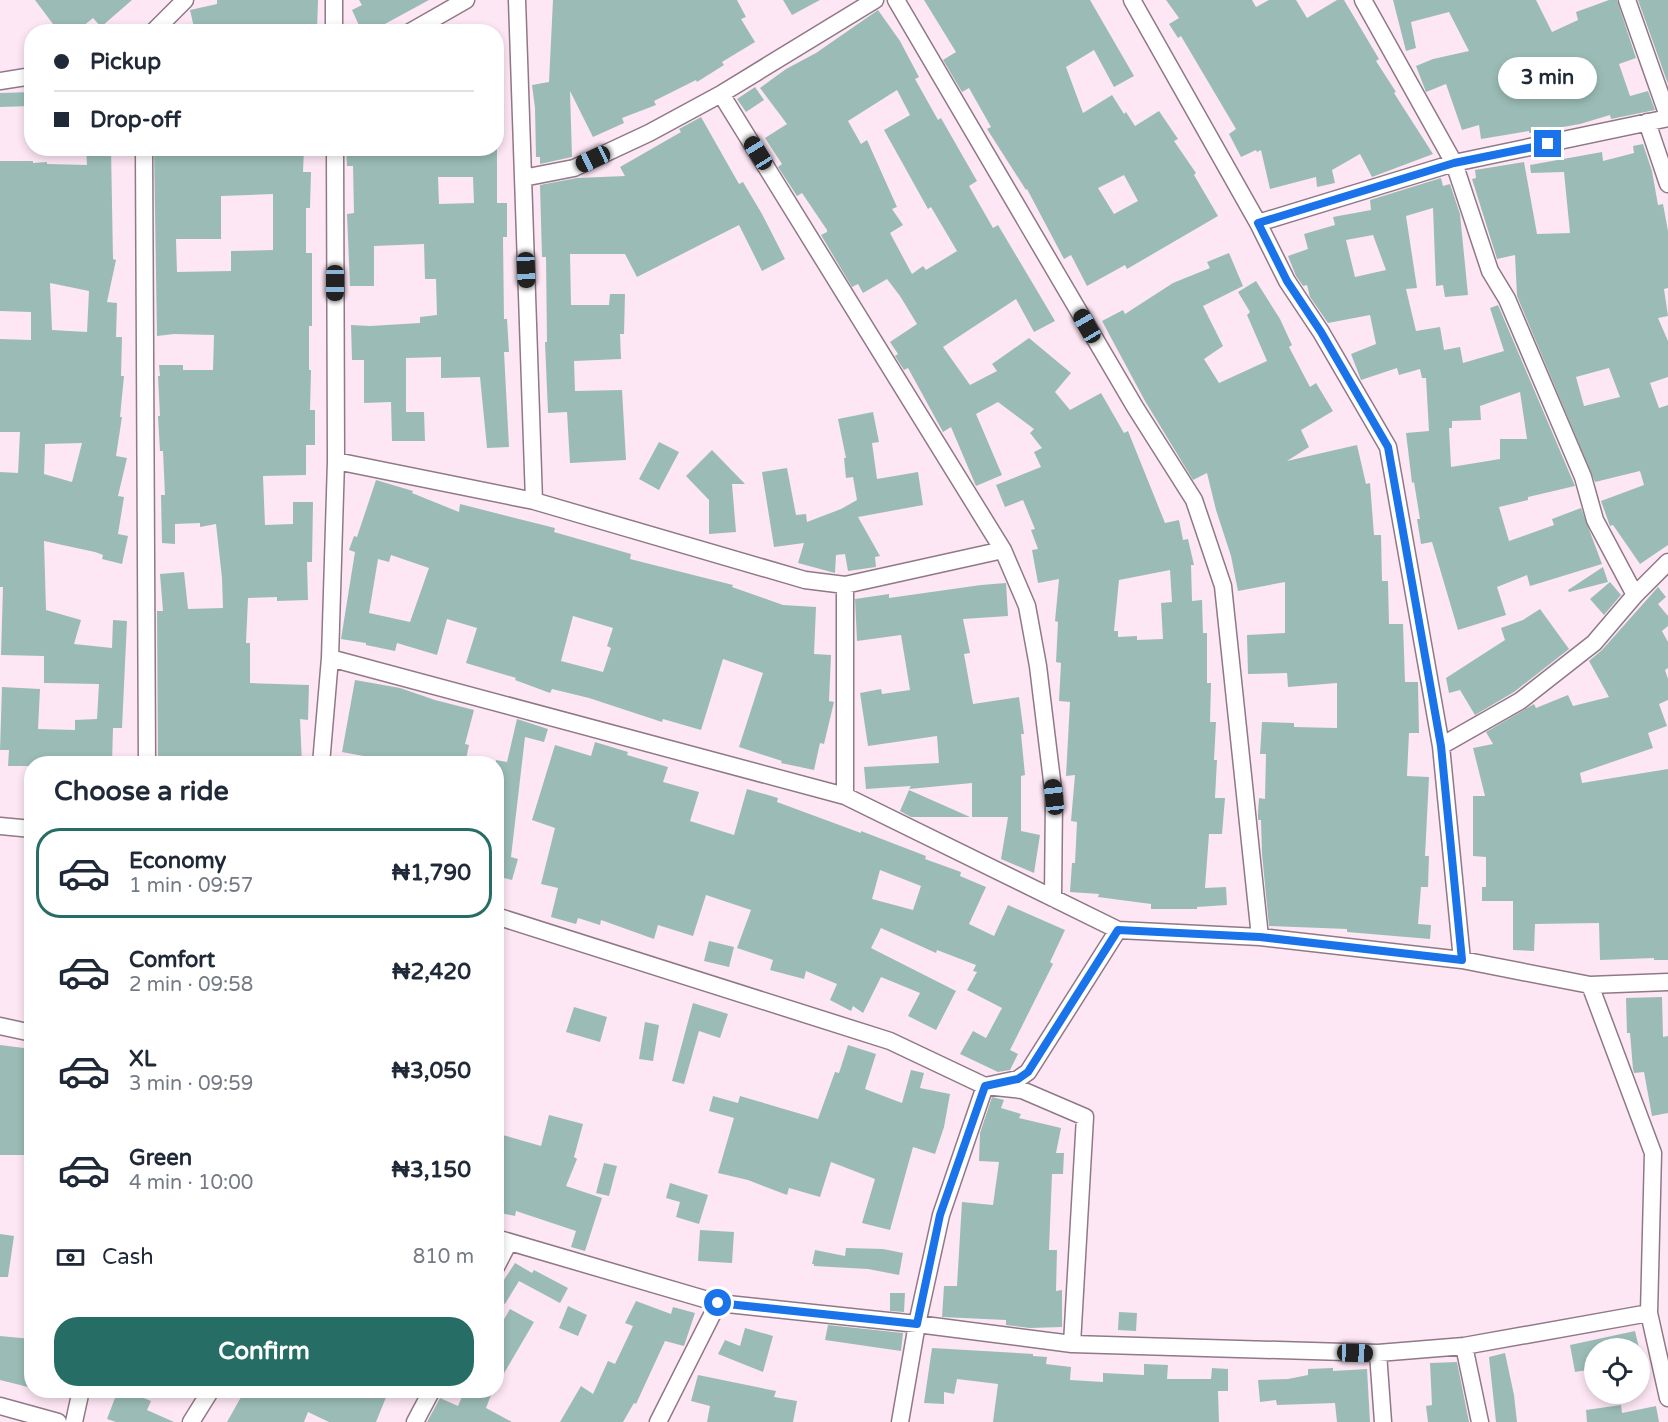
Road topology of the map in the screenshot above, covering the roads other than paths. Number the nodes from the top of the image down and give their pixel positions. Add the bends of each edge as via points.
1 (185, 0) edge
2 (334, 0) edge
3 (466, 0) edge
4 (517, 0) edge
5 (875, 0) edge
6 (896, 0) edge
7 (1132, 0) edge
8 (1363, 0) edge
9 (1627, 0) edge
10 (161, 24) edge
11 (334, 24) edge
12 (424, 24) edge
13 (24, 77) edge
14 (0, 81) edge
15 (721, 94) junction
16 (1668, 117) edge
17 (1647, 122) junction
18 (144, 156) edge
19 (335, 156) edge
20 (1454, 163) junction
21 (523, 178) junction
22 (1668, 184) edge
23 (1258, 223) junction
24 (336, 461) junction
25 (534, 501) junction
26 (1003, 550) junction
27 (1668, 562) edge
28 (845, 585) junction
29 (1635, 595) junction
30 (330, 658) junction
31 (1441, 746) junction
32 (147, 756) edge
33 (322, 756) edge
34 (845, 796) junction
35 (0, 826) edge
36 (24, 828) edge
37 (1053, 898) junction
38 (504, 919) edge
39 (1118, 930) junction
40 (1260, 937) junction
41 (1462, 960) junction
42 (1668, 982) edge
43 (1590, 985) junction
44 (0, 1026) edge
45 (24, 1031) edge
46 (985, 1086) junction
47 (1661, 1151) edge
48 (504, 1240) edge
49 (718, 1303) junction
50 (1648, 1313) junction
51 (917, 1324) junction
52 (1072, 1344) junction
53 (1464, 1346) junction
54 (1378, 1353) junction
55 (79, 1398) edge
56 (206, 1398) edge
57 (428, 1398) edge
58 (1668, 1398) edge
59 (0, 1406) edge
60 (58, 1422) edge
61 (74, 1422) edge
62 (191, 1422) edge
63 (415, 1422) edge
64 (658, 1422) edge
65 (900, 1422) edge
66 (1383, 1422) edge
67 (1480, 1422) edge

1 - 10 street
2 - 11 street
3 - 12 street
4 - 21 street
5 - 15 street
6 - 40 street via 1135,407 1194,500 1223,586
7 - 23 street
8 - 20 street
9 - 16 street
13 - 14 street
15 - 21 street via 574,168
15 - 26 street
16 - 17 street
17 - 20 street
17 - 22 street
18 - 32 street
19 - 24 street
20 - 23 street
20 - 29 street via 1490,271 1507,299 1583,477 1595,520
21 - 25 street
23 - 31 street via 1287,281 1388,447
24 - 25 street
24 - 30 street
25 - 28 street via 805,580
26 - 28 street
26 - 37 street via 1027,606 1038,666 1054,797
27 - 29 street
28 - 34 street
29 - 31 street via 1594,643 1520,701
30 - 33 street
30 - 34 street
31 - 41 street
34 - 37 street
35 - 36 street
37 - 39 street
38 - 46 street via 890,1041
39 - 40 street
39 - 46 street via 1028,1072 1018,1079
40 - 41 street
41 - 43 street
42 - 43 street
43 - 47 street
44 - 45 street
46 - 51 street via 940,1215
46 - 52 street via 1022,1090 1085,1116
47 - 50 street
48 - 49 street
49 - 51 street
49 - 64 street
50 - 53 street
50 - 58 street
51 - 52 street
51 - 65 street
52 - 54 street
53 - 54 street
53 - 67 street
54 - 66 street
55 - 61 street
56 - 62 street
57 - 63 street
59 - 60 street

